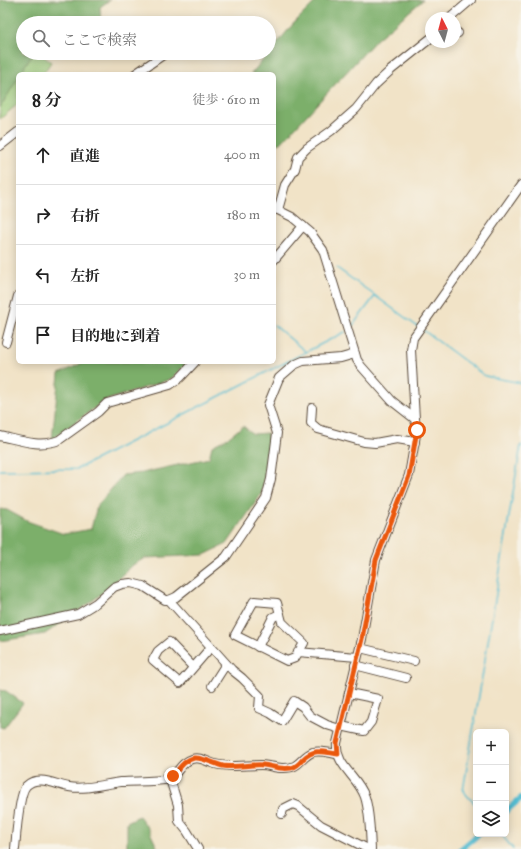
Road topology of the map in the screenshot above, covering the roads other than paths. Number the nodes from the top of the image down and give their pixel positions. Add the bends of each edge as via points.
1 (471, 0) edge
2 (457, 12) edge
3 (425, 43) edge
4 (156, 60) edge
5 (138, 72) edge
6 (16, 134) edge
7 (0, 146) edge
8 (521, 185) edge
9 (276, 209) edge
10 (303, 226) junction
11 (276, 258) edge
12 (16, 304) edge
13 (6, 342) dead end
14 (355, 354) junction
15 (193, 364) edge
16 (312, 408) dead end
17 (415, 419) junction
18 (0, 436) edge
19 (415, 442) junction
20 (169, 600) junction
21 (280, 614) junction
22 (0, 631) edge
23 (211, 647) junction
24 (258, 647) junction
25 (360, 648) junction
26 (298, 652) junction
27 (356, 661) junction
28 (414, 661) dead end
29 (226, 664) junction
30 (193, 667) junction
31 (406, 678) dead end
32 (212, 686) dead end
33 (349, 693) junction
34 (341, 728) junction
35 (338, 754) junction
36 (170, 779) junction
37 (282, 814) dead end
38 (15, 849) edge
39 (198, 849) edge
40 (370, 849) edge

1 - 2 street
3 - 9 street via 376,84 356,109 298,157
4 - 5 street
6 - 7 street
8 - 17 street via 413,338
9 - 10 street
10 - 11 street
10 - 14 street via 323,250
12 - 13 street
14 - 17 street via 361,366 392,401
14 - 20 street via 341,358 303,361 279,378 268,405 277,433 266,498 226,557
15 - 18 street via 170,385 107,403 52,443 36,444
16 - 19 street via 311,423 318,430 364,442 397,439
17 - 19 street
19 - 25 street via 409,476 376,560
20 - 22 street via 160,598 142,586 122,584 114,587 78,614
20 - 23 street
21 - 24 street via 273,617
21 - 24 street via 277,603 254,601 235,635
21 - 26 street via 282,622 304,643
23 - 29 street
23 - 30 street
24 - 26 street via 287,661 295,658
25 - 27 street
25 - 28 street
26 - 27 street
27 - 31 street
27 - 33 street
29 - 32 street
29 - 34 street via 260,696 259,708 282,721 294,701 310,716 327,725
30 - 30 street via 180,683 153,660 158,651 169,642
33 - 34 street
33 - 34 street via 378,699 371,722 364,731
34 - 35 street via 337,743
35 - 36 street via 313,752 291,768 263,765 229,766 193,758 184,762
35 - 40 street via 365,797
36 - 38 street via 74,788 37,780 26,786 22,796
36 - 39 street via 178,805 179,822
37 - 40 street via 283,809 293,804 321,825

